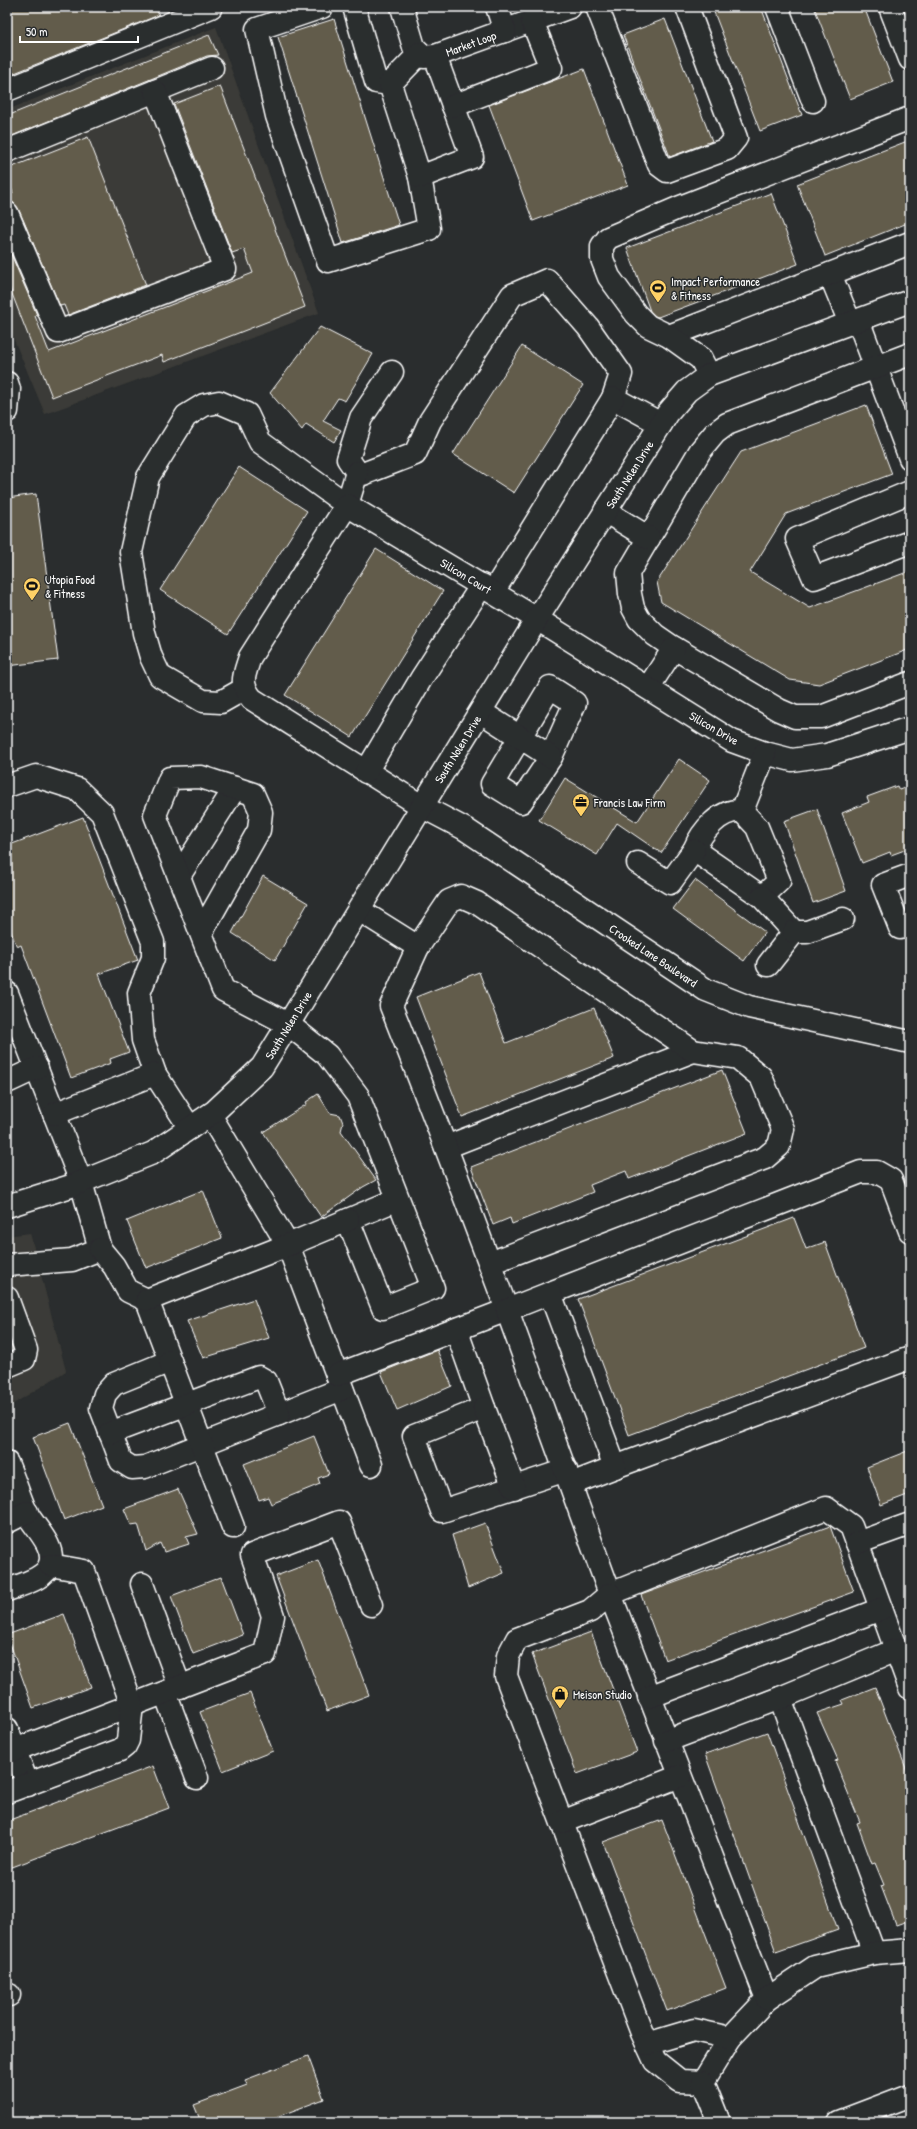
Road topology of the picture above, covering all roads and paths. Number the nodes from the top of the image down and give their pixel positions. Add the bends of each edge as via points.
1 (211, 7) edge
2 (322, 7) edge
3 (354, 7) edge
4 (402, 7) edge
5 (497, 7) edge
6 (570, 7) edge
7 (597, 7) edge
8 (687, 7) edge
9 (777, 7) edge
10 (890, 7) edge
11 (186, 12) edge
12 (532, 21) junction
13 (505, 31) junction
14 (428, 55) junction
15 (910, 59) edge
16 (212, 68) dead end
17 (390, 84) junction
18 (7, 90) edge
19 (155, 91) junction
20 (813, 101) dead end
21 (453, 106) junction
22 (910, 118) edge
23 (7, 151) edge
24 (420, 177) junction
25 (7, 213) edge
26 (910, 243) edge
27 (830, 274) junction
28 (910, 301) edge
29 (854, 322) junction
30 (669, 336) junction
31 (910, 354) edge
32 (876, 367) junction
33 (392, 372) dead end
34 (709, 375) junction
35 (7, 383) edge
36 (614, 398) junction
37 (7, 411) edge
38 (661, 424) junction
39 (910, 458) edge
40 (357, 472) junction
41 (910, 492) edge
42 (348, 505) junction
43 (605, 511) junction
44 (649, 538) junction
45 (910, 542) edge
46 (487, 589) junction
47 (537, 619) junction
48 (674, 648) junction
49 (910, 683) edge
50 (648, 688) junction
51 (244, 689) junction
52 (481, 712) junction
53 (910, 728) edge
54 (520, 737) junction
55 (765, 753) junction
56 (551, 757) junction
57 (366, 772) junction
58 (7, 786) edge
59 (235, 788) junction
60 (423, 807) junction
61 (742, 811) junction
62 (694, 850) junction
63 (638, 863) dead end
64 (910, 875) edge
65 (179, 876) junction
66 (762, 897) junction
67 (359, 910) junction
68 (843, 919) dead end
69 (910, 924) edge
70 (794, 932) junction
71 (201, 933) junction
72 (418, 948) junction
73 (768, 965) dead end
74 (7, 993) edge
75 (288, 1024) junction
76 (910, 1042) edge
77 (694, 1050) junction
78 (37, 1068) junction
79 (155, 1074) junction
80 (7, 1082) edge
81 (54, 1114) junction
82 (210, 1115) junction
83 (190, 1128) junction
84 (446, 1146) junction
85 (81, 1182) junction
86 (398, 1199) junction
87 (7, 1206) edge
88 (348, 1220) junction
89 (910, 1231) edge
90 (288, 1245) junction
91 (100, 1249) junction
92 (490, 1263) junction
93 (7, 1265) edge
94 (550, 1293) junction
95 (7, 1298) edge
96 (148, 1300) junction
97 (507, 1310) junction
98 (456, 1329) junction
99 (910, 1358) edge
100 (170, 1362) junction
101 (7, 1366) edge
102 (340, 1382) junction
103 (186, 1403) junction
104 (484, 1408) junction
105 (279, 1414) junction
106 (110, 1433) junction
107 (203, 1445) junction
108 (7, 1463) edge
109 (371, 1465) dead end
110 (615, 1467) junction
111 (568, 1477) junction
112 (514, 1488) junction
113 (27, 1512) junction
114 (7, 1522) edge
115 (910, 1524) edge
116 (233, 1527) dead end
117 (857, 1543) junction
118 (50, 1565) junction
119 (142, 1584) dead end
120 (7, 1590) edge
121 (610, 1594) junction
122 (371, 1606) dead end
123 (881, 1609) junction
124 (896, 1650) junction
125 (910, 1688) edge
126 (172, 1690) junction
127 (649, 1697) junction
128 (780, 1698) junction
129 (132, 1705) junction
130 (7, 1729) edge
131 (666, 1741) junction
132 (11, 1752) edge
133 (680, 1776) junction
134 (197, 1778) dead end
135 (28, 1784) junction
136 (7, 1792) edge
137 (562, 1822) junction
138 (910, 1950) edge
139 (874, 1952) junction
140 (767, 1999) junction
141 (730, 2038) junction
142 (647, 2044) junction
143 (703, 2082) junction
144 (910, 2095) edge
145 (719, 2122) edge
146 (839, 2122) edge

1 - 11 street
2 - 24 street via 257,29 277,116 328,261 430,229
3 - 17 street via 376,82
4 - 14 street via 414,47
5 - 13 street
6 - 12 street, Market Loop
7 - 8 street via 660,165 667,171 727,149 736,138
9 - 20 street
10 - 15 street
11 - 18 street
12 - 13 street, Market Loop
12 - 21 street via 551,68
13 - 14 street, Market Loop
14 - 17 street
14 - 21 street
16 - 19 street
17 - 24 street
19 - 23 street
19 - 25 street via 225,269 58,332
21 - 24 street via 472,157
22 - 30 street via 619,231 608,238 602,246 602,259 609,277 648,326
26 - 27 street
27 - 29 street
27 - 30 street
28 - 29 street, South Nolen Drive
29 - 32 street
29 - 34 street, South Nolen Drive
30 - 34 street via 701,359
31 - 32 street
32 - 39 street
32 - 44 street via 727,424 715,433 700,451
33 - 40 street via 361,418 348,459
34 - 38 street, South Nolen Drive via 687,391
35 - 37 street via 10,389
36 - 38 street
36 - 40 street via 621,374 588,327 547,280 512,295 430,421 415,454 363,474
36 - 46 street
38 - 43 street, South Nolen Drive
40 - 42 street
41 - 45 street via 797,539 814,578
42 - 46 street, Silicon Court
42 - 51 street via 250,657 244,676
42 - 51 street, Silicon Court via 260,442 247,414 219,402 204,404 186,416 148,477 131,552 144,633 151,657 160,676 203,701 221,702
43 - 44 street
43 - 47 street, South Nolen Drive
44 - 48 street via 628,573 633,608 639,619
46 - 47 street, Silicon Court
46 - 57 street via 421,679
47 - 50 street, Silicon Drive
47 - 52 street, South Nolen Drive
48 - 49 street via 779,710 802,718 832,714
48 - 50 street
50 - 55 street, Silicon Drive via 732,741
51 - 57 street, Crooked Lane Boulevard via 252,699
52 - 54 street
52 - 60 street, South Nolen Drive
53 - 55 street, Silicon Drive via 827,755 792,760
54 - 56 street
54 - 56 street via 492,784 521,802
54 - 56 street via 550,687 575,702
55 - 61 street
57 - 60 street, Crooked Lane Boulevard
58 - 79 street via 36,776 76,789 102,813 153,942 153,958 139,993 143,1040
59 - 65 street
59 - 65 street via 201,777 170,778 155,815
59 - 71 street via 253,794 262,812 259,830
60 - 67 street, South Nolen Drive
60 - 76 street, Crooked Lane Boulevard via 465,829 706,990 749,1007
61 - 62 street via 733,811 714,822 700,835
61 - 66 street via 757,827 779,881
62 - 63 street via 670,883
62 - 66 street
64 - 69 street via 883,885 900,928
65 - 71 street
66 - 70 street
67 - 72 street
67 - 75 street, South Nolen Drive
68 - 70 street via 806,932
70 - 73 street
71 - 75 street via 223,990
72 - 77 street via 449,901 460,896 477,903
72 - 84 street via 391,1006
74 - 78 street
75 - 82 street, South Nolen Drive via 262,1067
75 - 86 street via 328,1055 358,1096
77 - 84 street
77 - 92 street via 738,1058 761,1077 783,1129 779,1146 765,1158
78 - 80 street
78 - 81 street
79 - 81 street
79 - 83 street
81 - 85 street
82 - 83 street, South Nolen Drive
82 - 90 street
83 - 85 street, South Nolen Drive via 153,1153
84 - 92 street
85 - 87 street, South Nolen Drive
85 - 91 street
86 - 88 street
86 - 88 street via 433,1288 383,1308
88 - 90 street
89 - 94 street via 891,1180 877,1172 861,1172
90 - 96 street
90 - 102 street
91 - 93 street via 72,1260
91 - 96 street via 114,1266 128,1291
92 - 97 street
94 - 97 street
94 - 110 street
95 - 101 street via 26,1350 24,1359
96 - 100 street
97 - 98 street
97 - 111 street
98 - 102 street
98 - 104 street
99 - 110 street
100 - 103 street
100 - 106 street via 114,1384 105,1394 101,1408
102 - 105 street
102 - 109 street
103 - 105 street via 258,1377 266,1381
103 - 106 street
103 - 107 street
104 - 112 street
104 - 112 street via 414,1436 442,1511
105 - 107 street
106 - 107 street via 121,1461 132,1468 145,1467
107 - 116 street
108 - 113 street
110 - 111 street
111 - 112 street
111 - 121 street
113 - 114 street
113 - 118 street via 46,1543 51,1556
115 - 117 street
117 - 121 street via 851,1526 826,1508
117 - 123 street
118 - 120 street via 42,1575
118 - 129 street via 84,1571
119 - 126 street
121 - 127 street
121 - 137 street via 590,1611 517,1639 508,1656 506,1676
122 - 126 street via 339,1522 252,1555 273,1616 265,1654
123 - 124 street
123 - 127 street
124 - 125 street
124 - 128 street
126 - 129 street
126 - 134 street
127 - 131 street
128 - 131 street
128 - 139 street
129 - 132 street
129 - 135 street via 126,1746
130 - 132 street
131 - 133 street
132 - 135 street
133 - 137 street
133 - 140 street
135 - 136 street
137 - 142 street
138 - 139 street
139 - 140 street via 815,1967
140 - 141 street
141 - 142 street via 694,2030
141 - 143 street
142 - 143 street via 655,2060 680,2081
143 - 145 street
144 - 146 street

